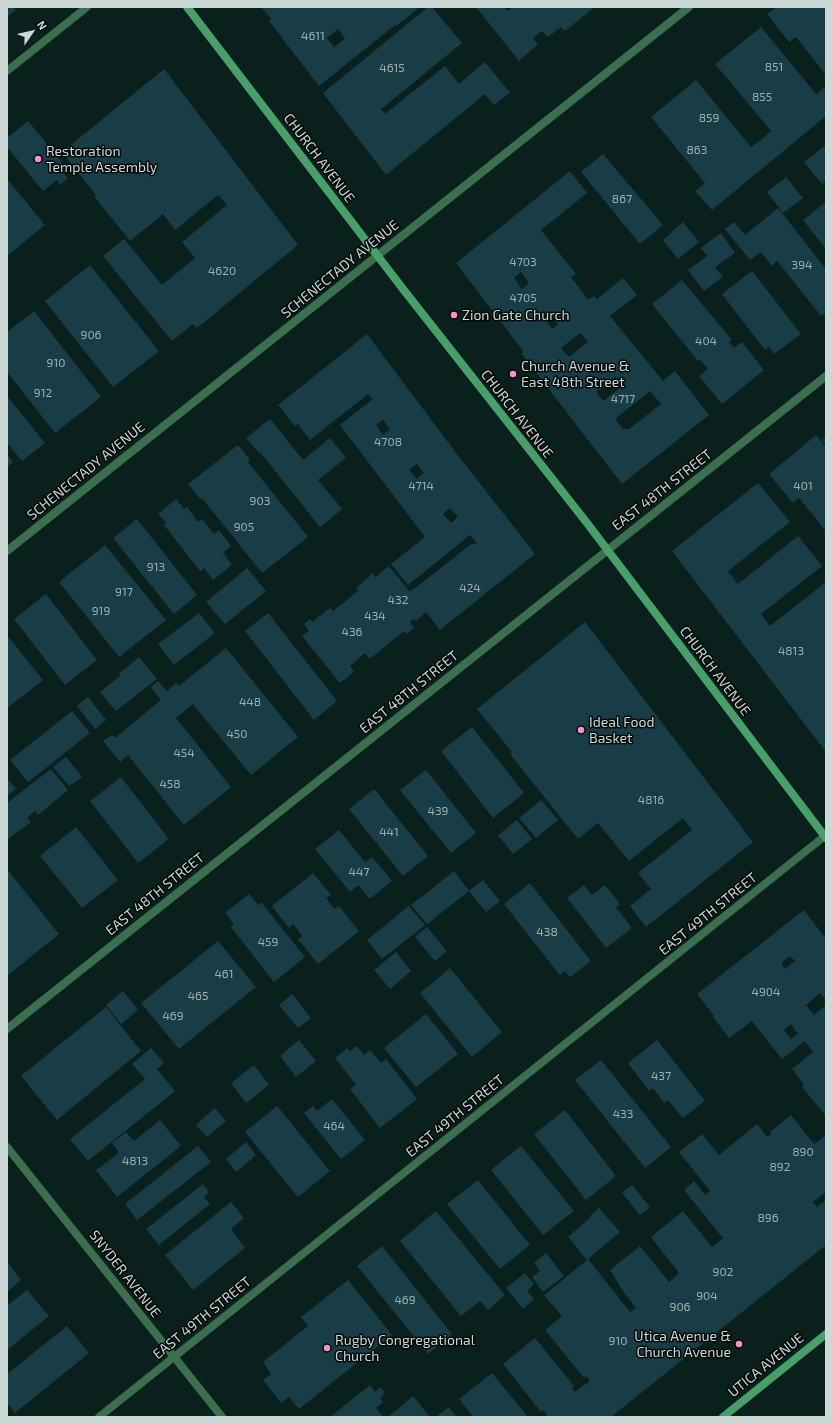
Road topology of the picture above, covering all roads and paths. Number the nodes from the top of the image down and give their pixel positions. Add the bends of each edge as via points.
1 (87, 7) edge
2 (188, 7) edge
3 (689, 7) edge
4 (7, 71) edge
5 (377, 256) junction
6 (826, 376) edge
7 (607, 550) junction
8 (7, 551) edge
9 (826, 837) edge
10 (7, 1029) edge
11 (7, 1147) edge
12 (826, 1334) edge
13 (174, 1357) junction
14 (99, 1417) edge
15 (222, 1417) edge
16 (723, 1417) edge

1 - 4 street
2 - 5 main road, CHURCH AVENUE
3 - 5 street, SCHENECTADY AVENUE
5 - 7 main road, CHURCH AVENUE
5 - 8 street, SCHENECTADY AVENUE
6 - 7 street, EAST 48TH STREET
7 - 9 main road, CHURCH AVENUE
7 - 10 street, EAST 48TH STREET
9 - 13 street, EAST 49TH STREET
11 - 13 street, SNYDER AVENUE
12 - 16 main road, UTICA AVENUE
13 - 14 street, EAST 49TH STREET
13 - 15 street, SNYDER AVENUE

